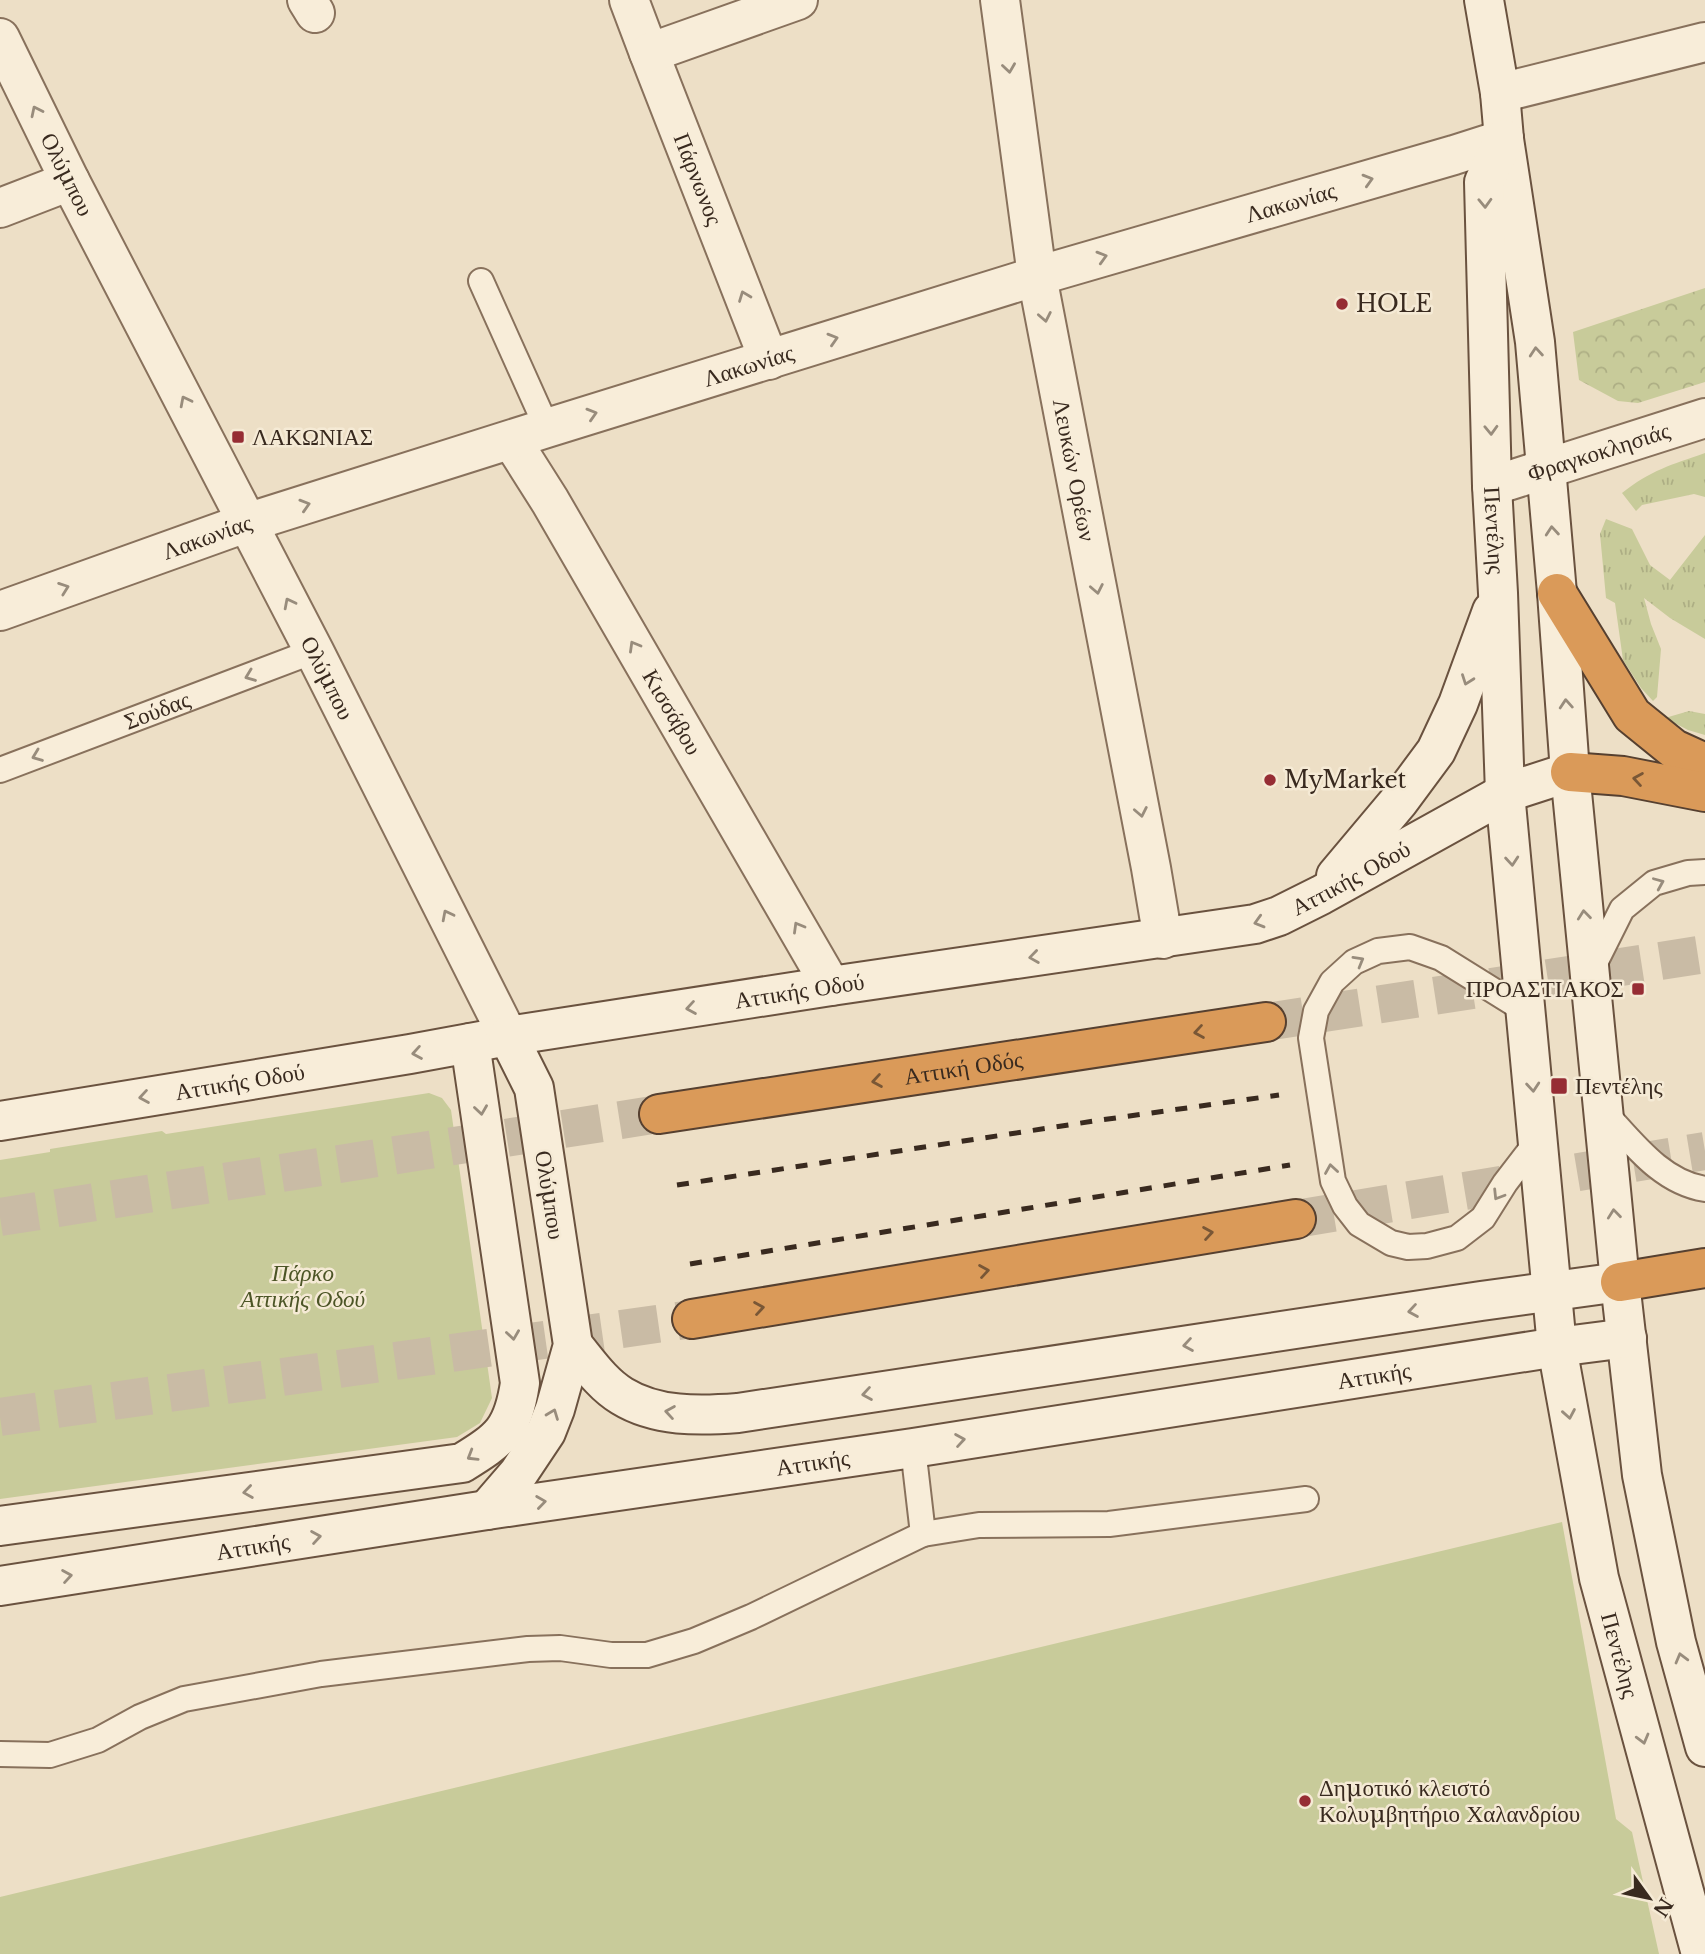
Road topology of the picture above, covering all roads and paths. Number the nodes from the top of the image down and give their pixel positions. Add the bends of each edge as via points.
1 (629, 0) edge
2 (799, 0) edge
3 (1000, 0) edge
4 (1484, 0) edge
5 (0, 37) edge
6 (1705, 42) edge
7 (649, 53) junction
8 (1500, 93) junction
9 (1504, 139) junction
10 (70, 181) junction
11 (0, 208) edge
12 (1037, 275) junction
13 (481, 281) dead end
14 (769, 359) junction
15 (1705, 418) edge
16 (547, 428) junction
17 (512, 440) junction
18 (1546, 468) junction
19 (1492, 486) junction
20 (247, 523) junction
21 (1498, 593) junction
22 (1557, 593) junction
23 (0, 611) edge
24 (314, 652) junction
25 (1705, 763) edge
26 (0, 770) edge
27 (1570, 772) junction
28 (1705, 792) edge
29 (1506, 793) junction
30 (1705, 872) edge
31 (1321, 895) junction
32 (1163, 939) junction
33 (1590, 972) junction
34 (831, 986) junction
35 (1526, 1010) junction
36 (1266, 1022) tunnel mouth
37 (508, 1036) junction
38 (470, 1043) junction
39 (1604, 1112) junction
40 (659, 1114) tunnel mouth
41 (0, 1121) edge
42 (1538, 1140) junction
43 (1705, 1189) edge
44 (1296, 1219) tunnel mouth
45 (1705, 1268) edge
46 (1620, 1282) junction
47 (1551, 1291) junction
48 (692, 1319) tunnel mouth
49 (1627, 1338) junction
50 (573, 1345) junction
51 (1557, 1347) junction
52 (906, 1388) junction
53 (913, 1448) junction
54 (1306, 1499) dead end
55 (487, 1510) junction
56 (0, 1526) edge
57 (923, 1534) junction
58 (0, 1586) edge
59 (1705, 1748) edge
60 (0, 1754) edge
61 (1700, 1954) edge

1 - 7 main road, Πάρνωνος
2 - 7 main road
3 -> 12 main road, Λευκών Ορέων
4 - 8 main road, Πεντέλης
10 -> 5 main road, Ολύμπου
6 - 8 main road
14 -> 7 main road, Πάρνωνος
8 - 9 main road, Πεντέλης
12 -> 9 main road, Λακωνίας
18 -> 9 main road, Πεντέλης via 1535,342
9 -> 19 main road, Πεντέλης via 1484,182
10 - 11 main road
20 -> 10 main road, Ολύμπου
14 -> 12 main road, Λακωνίας
12 -> 32 main road, Λευκών Ορέων
13 - 16 lane
16 -> 14 main road, Λακωνίας
15 - 18 main road, Φραγκοκλησιάς
16 - 17 main road, Λακωνίας
20 -> 17 main road, Λακωνίας
34 -> 17 main road, Κισσάβου
18 - 19 main road, Φραγκοκλησιάς
22 -> 18 main road, Πεντέλης
19 - 21 main road, Πεντέλης
23 -> 20 main road, Λακωνίας
24 -> 20 main road, Ολύμπου
21 - 29 main road, Πεντέλης
21 -> 31 main road via 1436,751
22 - 25 highway via 1632,715 1674,749
27 -> 22 main road, Πεντέλης
24 -> 26 lane, Σούδας
37 -> 24 main road, Ολύμπου
28 -> 27 highway via 1623,776
27 - 29 main road, Αττικής Οδού
33 -> 27 main road, Πεντέλης
29 - 31 main road, Αττικής Οδού
29 -> 35 main road, Πεντέλης
33 -> 30 lane via 1622,909 1654,883
31 -> 32 main road, Αττικής Οδού via 1255,924
32 -> 34 main road, Αττικής Οδού
33 - 39 main road, Πεντέλης
34 -> 37 main road, Αττικής Οδού
35 -> 42 main road, Πεντέλης
42 -> 35 lane via 1483,1218 1457,1238 1427,1246 1391,1243 1359,1224 1333,1181 1311,1038 1316,1011 1332,982 1354,962 1389,949 1410,947 1441,958
36 -> 40 highway, Αττική Οδός
37 - 38 main road, Αττικής Οδού
37 - 50 main road, Ολύμπου via 534,1088
38 -> 41 main road, Αττικής Οδού
38 -> 56 main road via 520,1383 505,1432 462,1463
39 - 43 lane via 1661,1170 1677,1181
46 -> 39 main road, Πεντέλης
42 - 47 main road, Πεντέλης
48 -> 44 highway
45 - 46 highway
46 - 47 main road
46 - 49 main road, Πεντέλης
47 - 51 main road, Πεντέλης
47 -> 52 main road
49 - 51 main road, Αττικής
59 -> 49 main road, Πεντέλης via 1676,1642 1643,1475
52 -> 50 main road via 697,1416 660,1411 620,1395
55 -> 50 main road via 519,1474 546,1432
53 -> 51 main road, Αττικής
51 -> 61 main road, Πεντέλης via 1599,1578
52 - 53 main road
55 -> 53 main road, Αττικής
53 - 57 lane
54 - 57 lane via 1109,1524 979,1525
58 -> 55 main road, Αττικής
57 - 60 lane via 751,1617 647,1655 528,1649 321,1674 184,1699 98,1740 50,1755

